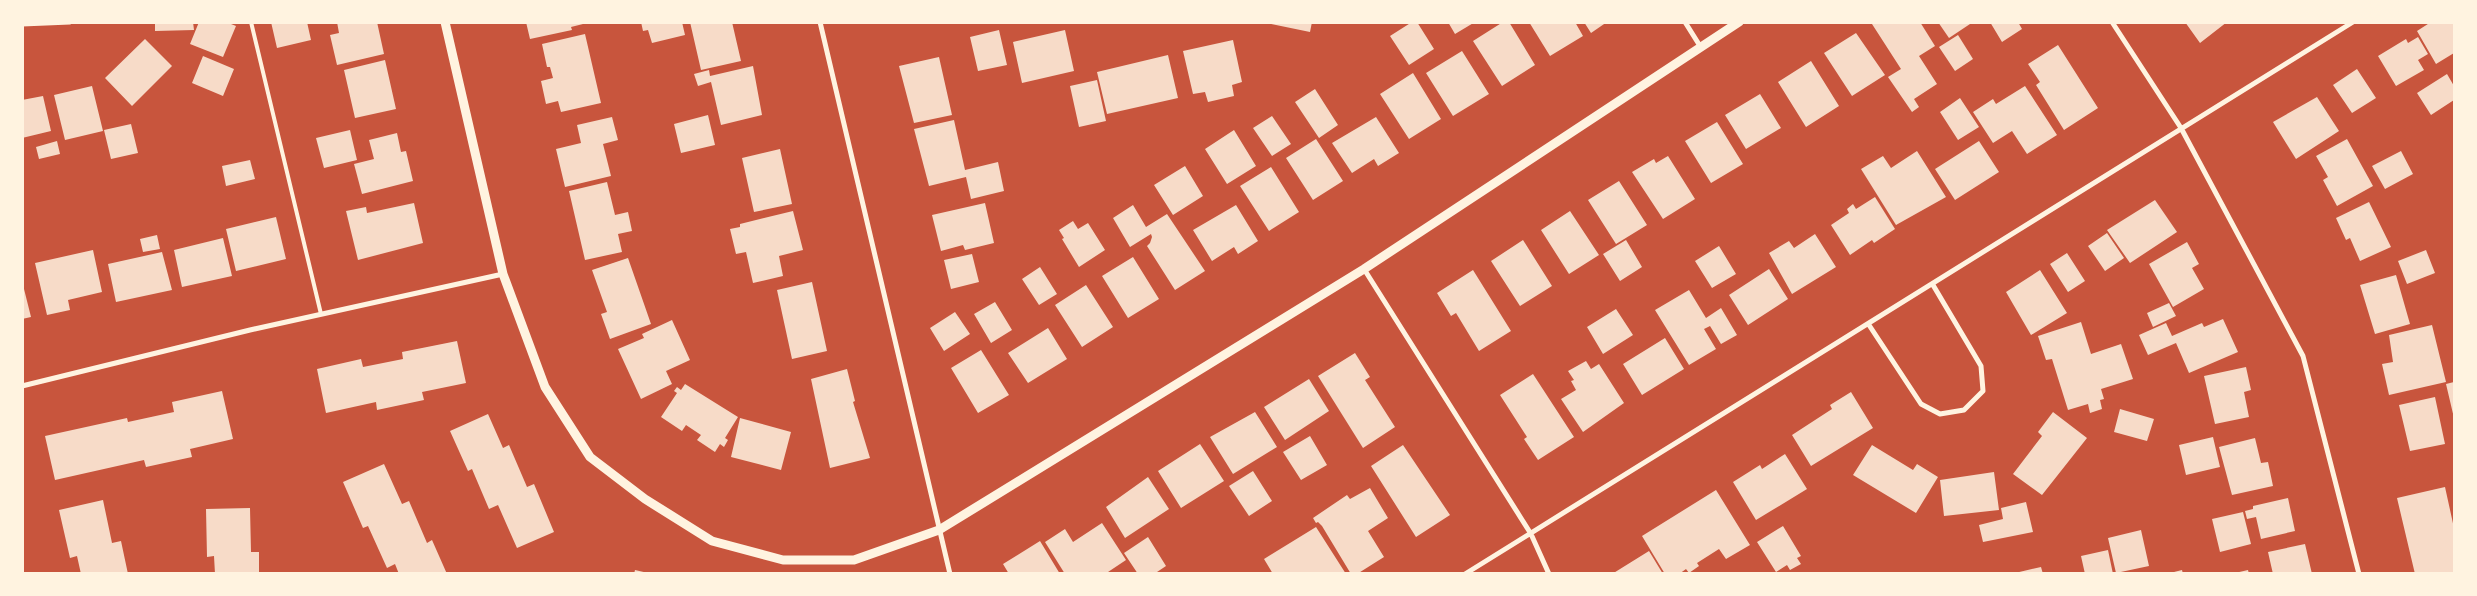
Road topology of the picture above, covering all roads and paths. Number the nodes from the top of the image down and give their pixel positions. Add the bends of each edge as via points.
1 (70, 22) edge
2 (251, 22) edge
3 (446, 22) edge
4 (820, 22) edge
5 (1685, 22) edge
6 (1739, 22) edge
7 (2112, 22) edge
8 (2353, 22) edge
9 (22, 24) edge
10 (1700, 46) junction
11 (2181, 128) junction
12 (1364, 269) junction
13 (503, 274) junction
14 (1933, 285) junction
15 (321, 314) junction
16 (1869, 325) junction
17 (22, 386) edge
18 (939, 530) junction
19 (1531, 534) junction
20 (950, 574) edge
21 (1465, 574) edge
22 (1549, 574) edge
23 (2359, 574) edge

1 - 9 street
2 - 15 lane
3 - 13 street
4 - 18 street
5 - 10 street
6 - 10 street
7 - 11 street
8 - 11 street
10 - 12 street
11 - 14 street
11 - 23 street via 2303,356
12 - 18 street
12 - 19 street
13 - 15 street
13 - 18 street via 545,387 590,457 644,499 712,541 783,560 854,560
14 - 16 street
14 - 16 street via 1981,366 1983,391 1964,410 1940,414 1921,404
15 - 17 street
16 - 19 street
18 - 20 street
19 - 21 street
19 - 22 street

